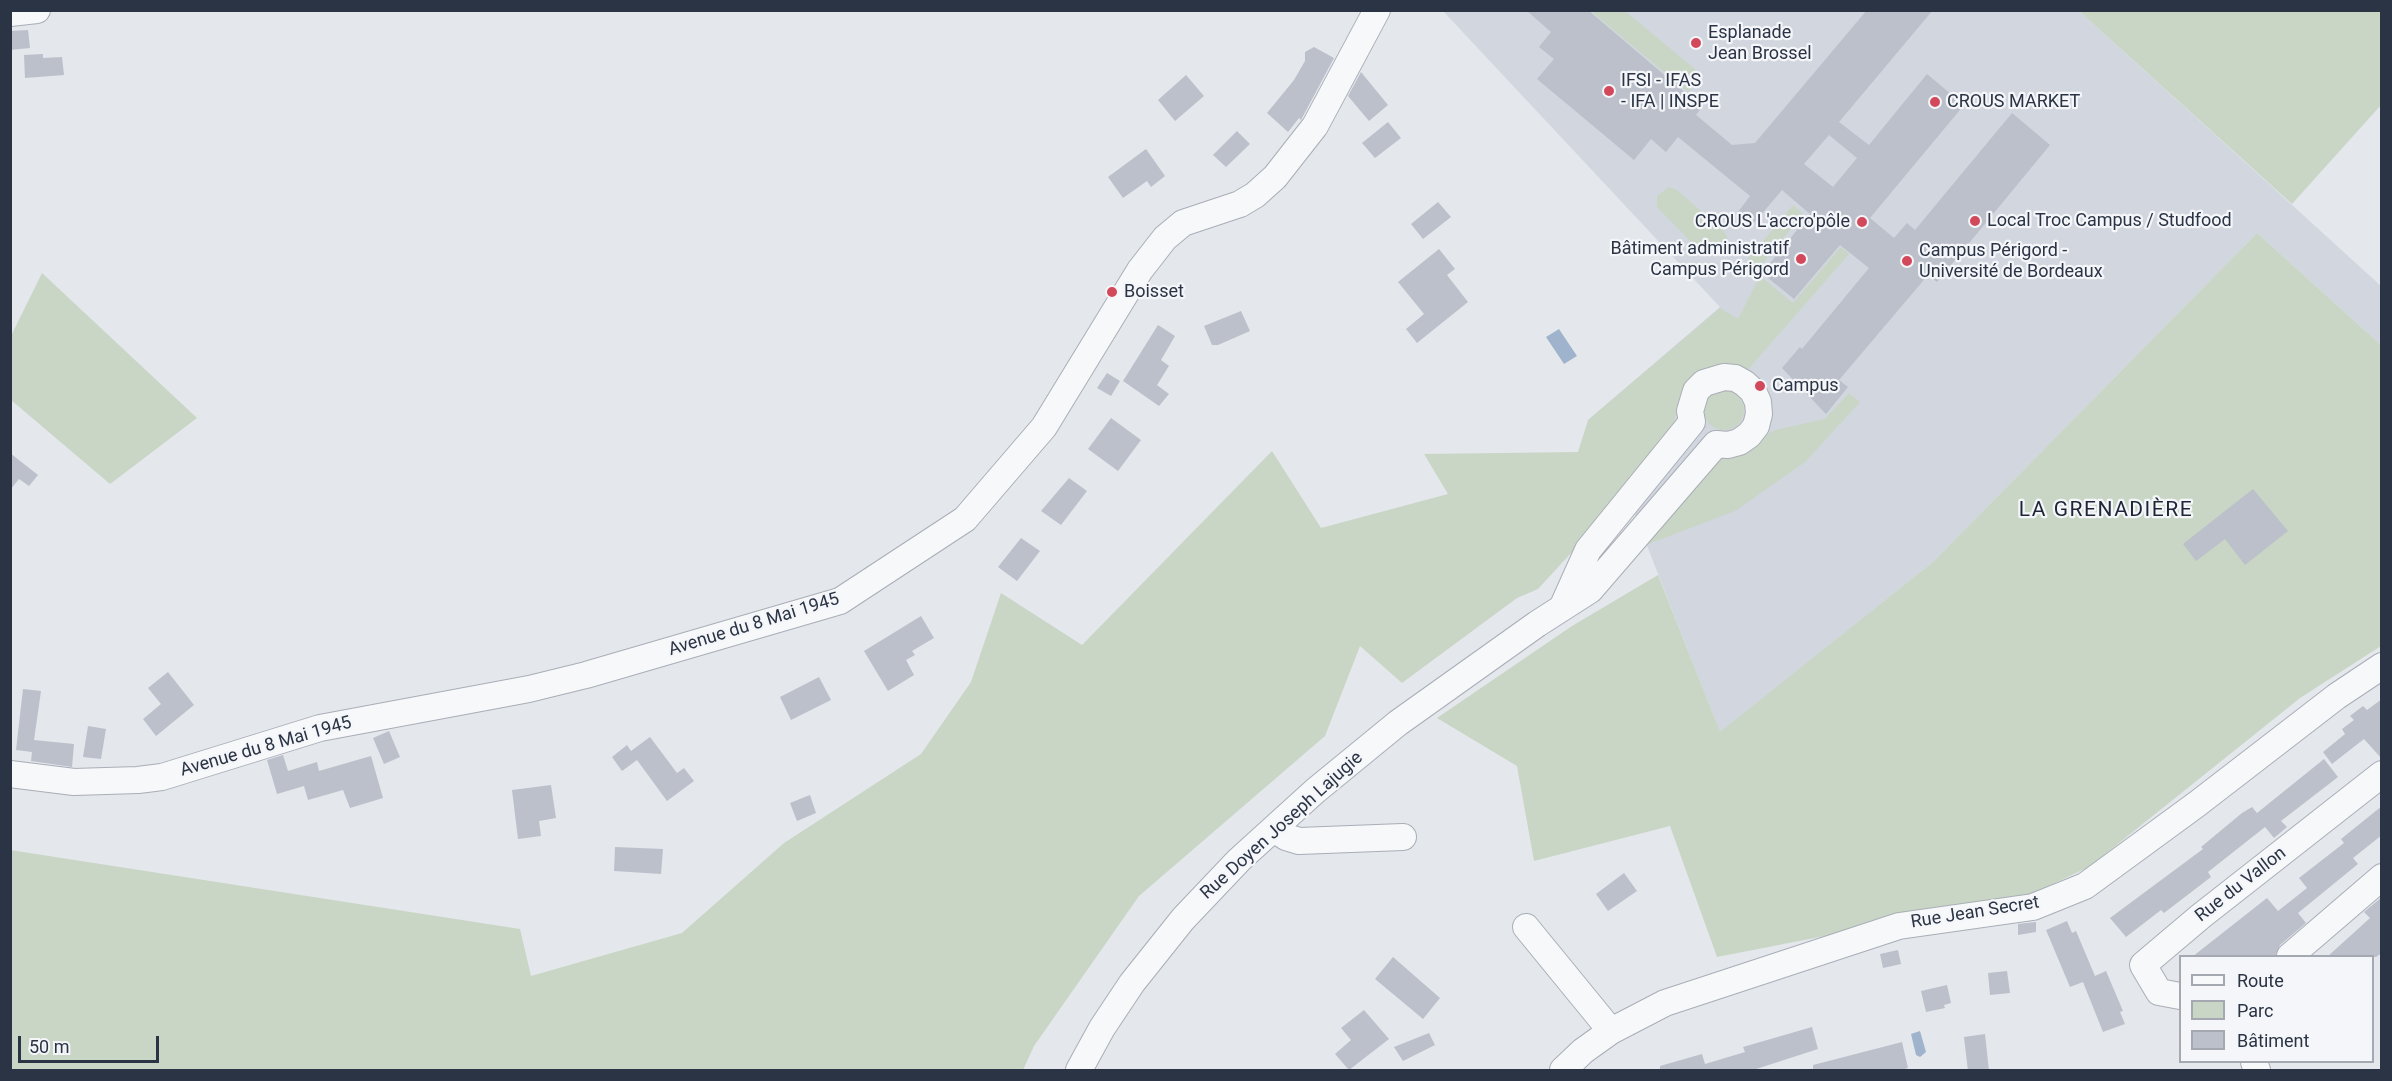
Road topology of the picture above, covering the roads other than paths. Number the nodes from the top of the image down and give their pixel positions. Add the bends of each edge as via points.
1 (37, 10) edge
2 (1377, 10) edge
3 (10, 13) edge
4 (1562, 608) junction
5 (2382, 666) edge
6 (10, 774) edge
7 (2382, 774) edge
8 (1274, 829) junction
9 (1403, 837) dead end
10 (2382, 877) edge
11 (1526, 927) dead end
12 (2292, 955) edge
13 (2179, 996) edge
14 (1611, 1031) junction
15 (1079, 1071) edge
16 (1563, 1071) edge

1 - 3 street
2 - 6 street, Avenue du 8 Mai 1945 via 1315,126 1275,177 1240,204 1183,223 1165,238 1140,270 1044,427 965,519 840,601 586,675 320,728 162,777 74,782
4 - 4 street, Rue Doyen Joseph Lajugie via 1588,550 1692,422 1690,411 1696,391 1724,377 1744,383 1753,391 1758,408 1756,426 1749,435 1739,442 1716,444 1590,590
4 - 8 street, Rue Doyen Joseph Lajugie via 1398,723 1315,790
5 - 14 street, Rue Jean Secret via 2085,886 2033,907 1899,926 1665,1003
7 - 13 street, Rue du Vallon via 2143,965 2159,992
8 - 9 street via 1299,840
8 - 15 street, Rue Doyen Joseph Lajugie via 1183,919 1132,983
10 - 12 street
11 - 14 street
14 - 16 street, Rue Jean Secret

